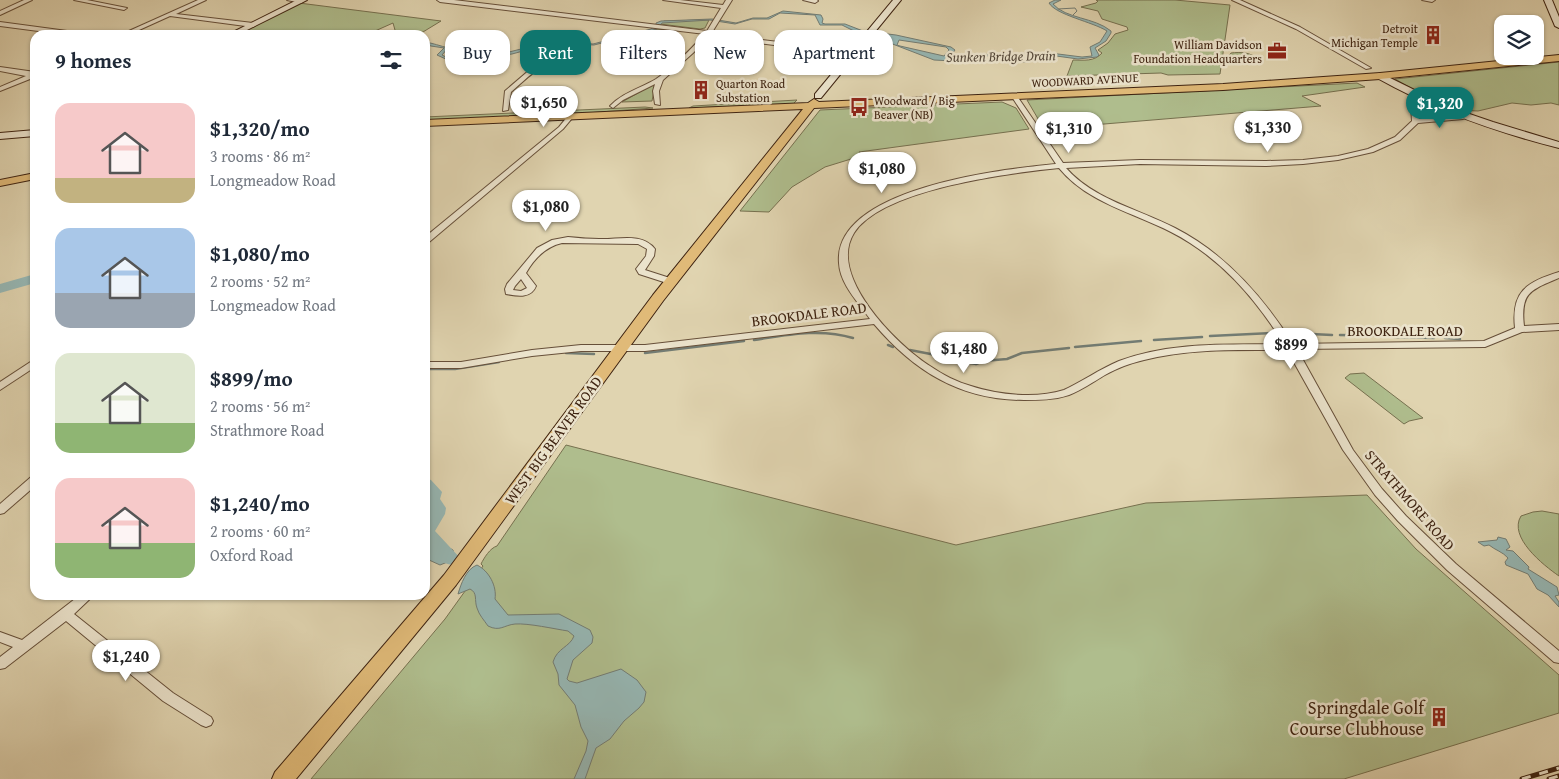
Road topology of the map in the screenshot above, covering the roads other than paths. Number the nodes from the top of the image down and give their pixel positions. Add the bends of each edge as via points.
1 (29, 0) edge
2 (77, 0) edge
3 (203, 0) edge
4 (290, 0) edge
5 (440, 0) edge
6 (511, 0) edge
7 (666, 0) edge
8 (729, 0) edge
9 (806, 0) edge
10 (897, 0) edge
11 (1235, 0) edge
12 (1425, 0) edge
13 (1432, 0) edge
14 (1548, 0) edge
15 (302, 1) edge
16 (814, 1) edge
17 (724, 6) junction
18 (124, 8) dead end
19 (500, 8) junction
20 (0, 13) edge
21 (170, 14) junction
22 (0, 24) edge
23 (253, 25) junction
24 (1559, 26) edge
25 (45, 30) edge
26 (134, 30) edge
27 (242, 30) edge
28 (711, 30) edge
29 (872, 30) edge
30 (695, 32) edge
31 (695, 46) edge
32 (1559, 49) edge
33 (1544, 51) edge
34 (1494, 56) edge
35 (1559, 58) edge
36 (1446, 61) junction
37 (1407, 65) junction
38 (1368, 68) junction
39 (1458, 68) junction
40 (0, 69) edge
41 (1418, 72) junction
42 (30, 73) edge
43 (527, 75) edge
44 (836, 75) edge
45 (30, 76) edge
46 (1380, 76) junction
47 (1230, 78) junction
48 (660, 79) junction
49 (1182, 85) junction
50 (1239, 86) junction
51 (0, 89) edge
52 (1013, 92) junction
53 (974, 94) junction
54 (818, 96) junction
55 (1418, 98) junction
56 (759, 99) junction
57 (658, 104) junction
58 (811, 106) junction
59 (505, 110) junction
60 (612, 110) junction
61 (683, 112) junction
62 (430, 114) edge
63 (570, 117) junction
64 (1463, 117) junction
65 (1416, 121) junction
66 (430, 123) edge
67 (30, 134) edge
68 (0, 136) edge
69 (1559, 145) edge
70 (1061, 166) junction
71 (30, 167) edge
72 (0, 173) edge
73 (30, 177) edge
74 (0, 183) edge
75 (430, 236) edge
76 (521, 274) dead end
77 (1559, 275) edge
78 (670, 281) junction
79 (876, 321) junction
80 (1559, 327) edge
81 (1520, 329) junction
82 (1291, 346) junction
83 (620, 348) junction
84 (430, 365) edge
85 (30, 366) edge
86 (0, 387) edge
87 (30, 484) edge
88 (0, 510) edge
89 (82, 600) edge
90 (66, 614) junction
91 (0, 637) edge
92 (23, 646) junction
93 (1559, 658) edge
94 (0, 664) edge
95 (206, 721) dead end
96 (283, 779) edge

1 - 20 street
2 - 18 street
3 - 21 street
4 - 15 street
5 - 19 street
6 - 19 street
7 - 17 street
8 - 17 street
9 - 16 street
10 - 29 street
11 - 38 street via 1298,28
12 - 13 street
14 - 24 street
15 - 23 street
17 - 28 street
19 - 30 street
21 - 23 street
21 - 26 street
22 - 25 street
23 - 27 street
31 - 48 street
32 - 33 main road
34 - 36 main road, WOODWARD AVENUE
35 - 39 main road, WOODWARD AVENUE
36 - 37 main road, WOODWARD AVENUE
36 - 39 main road via 1447,65
37 - 38 main road, WOODWARD AVENUE
37 - 41 main road via 1418,69
38 - 47 main road, WOODWARD AVENUE
39 - 41 main road, WOODWARD AVENUE
40 - 42 street
41 - 46 main road, WOODWARD AVENUE
43 - 59 street via 508,91
44 - 54 street
45 - 51 street
46 - 50 main road, WOODWARD AVENUE
46 - 55 street
47 - 49 main road, WOODWARD AVENUE
47 - 50 main road via 1229,82
48 - 57 street via 656,91
48 - 60 street via 621,99
49 - 50 main road, WOODWARD AVENUE
49 - 52 main road, WOODWARD AVENUE
52 - 53 main road, WOODWARD AVENUE
52 - 70 street, STRATHMORE ROAD
53 - 54 main road
53 - 58 main road, WOODWARD AVENUE
54 - 56 main road
54 - 58 main road, WEST BIG BEAVER ROAD
55 - 64 street
55 - 65 street via 1414,105
56 - 57 main road
56 - 61 main road via 748,103 684,106 681,108
57 - 60 main road via 658,109
58 - 61 main road, WOODWARD AVENUE
58 - 78 main road, WEST BIG BEAVER ROAD
59 - 60 main road, WOODWARD AVENUE
59 - 62 main road, WOODWARD AVENUE
60 - 61 main road, WOODWARD AVENUE
60 - 63 main road
63 - 66 main road
63 - 75 street via 561,128
64 - 65 street
64 - 69 street
65 - 70 street via 1394,141 1360,153 1328,159 1270,164 1147,162
67 - 68 street
70 - 79 street via 984,177 924,191 886,205 858,222 846,238 843,266
70 - 82 street, STRATHMORE ROAD via 1085,188 1174,230 1222,262 1250,291
71 - 72 main road
73 - 74 main road
76 - 78 street via 538,251 558,240 634,241 651,249 640,269 642,272
77 - 81 street via 1537,284 1520,298 1517,310
78 - 83 main road, WEST BIG BEAVER ROAD
79 - 82 street, BROOKDALE ROAD via 907,354 934,375 975,391 1010,398 1060,395 1113,367 1152,354 1198,348
79 - 83 street, BROOKDALE ROAD via 703,342
80 - 81 street, BROOKDALE ROAD
81 - 82 street, BROOKDALE ROAD via 1485,344
82 - 93 street, STRATHMORE ROAD via 1351,456 1381,494 1449,566
83 - 84 street, BROOKDALE ROAD via 581,348 460,365
83 - 96 main road, WEST BIG BEAVER ROAD via 450,580
85 - 86 street
87 - 88 street
89 - 90 street
90 - 92 street
90 - 95 street via 168,697
91 - 92 street
92 - 94 street

